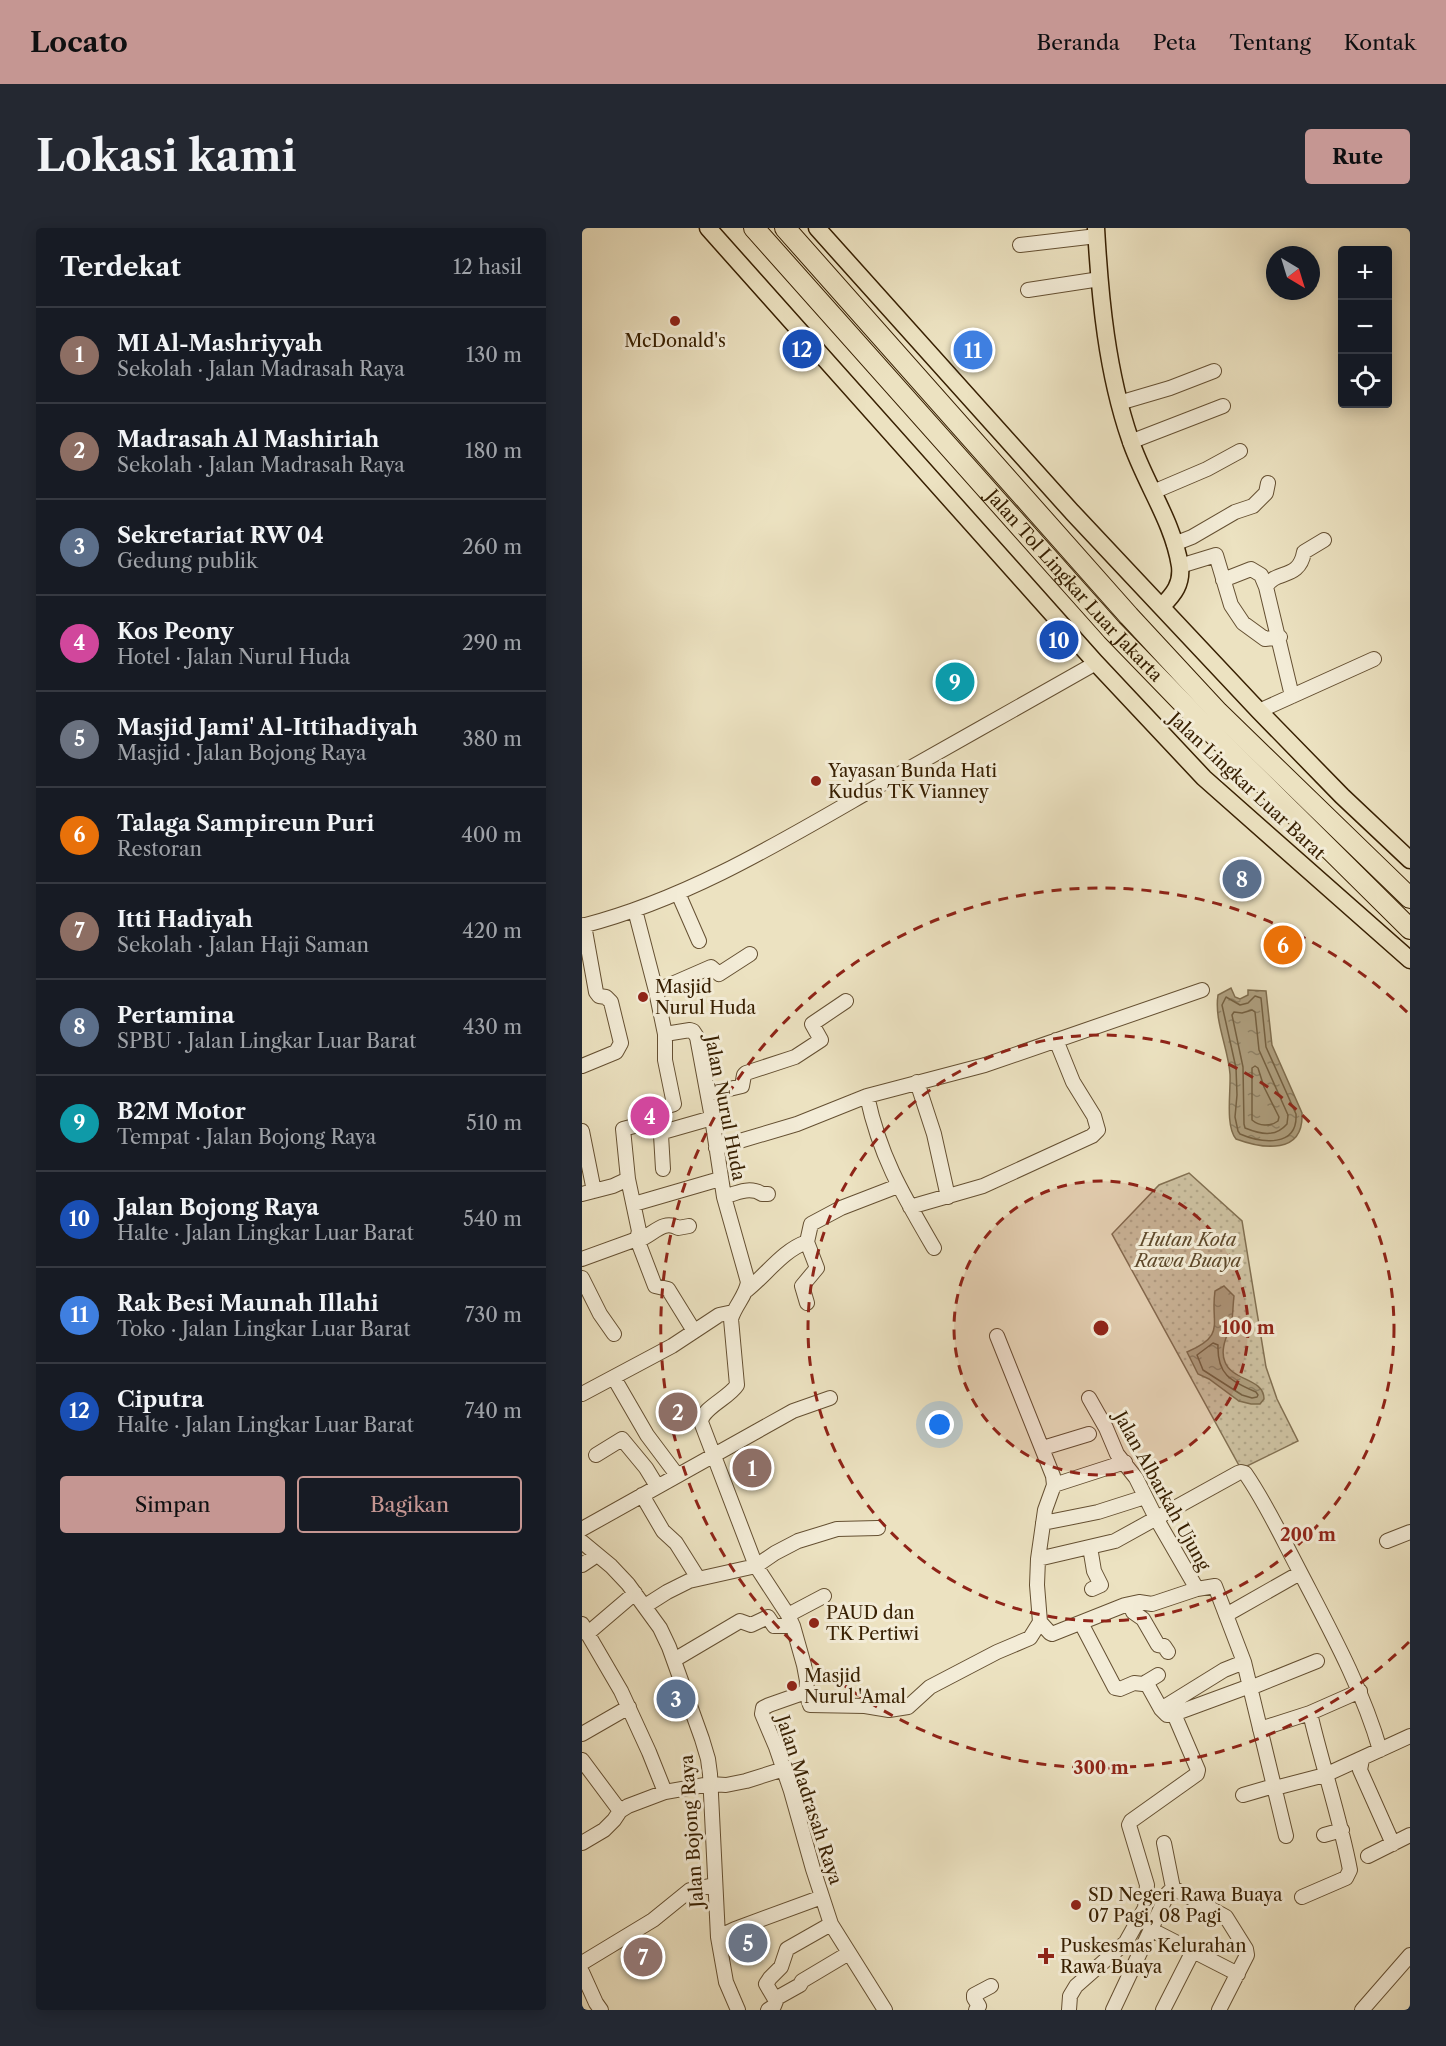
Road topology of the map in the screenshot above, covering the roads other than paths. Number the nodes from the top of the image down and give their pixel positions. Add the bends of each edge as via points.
1 (708, 228) edge
2 (754, 228) edge
3 (785, 228) edge
4 (817, 228) edge
5 (1097, 232) edge
6 (1020, 245) dead end
7 (1100, 279) junction
8 (1028, 290) dead end
9 (1214, 371) dead end
10 (1119, 403) junction
11 (1223, 405) dead end
12 (1130, 442) junction
13 (1240, 451) dead end
14 (1268, 483) dead end
15 (1153, 492) junction
16 (1324, 540) dead end
17 (1174, 544) junction
18 (1180, 566) junction
19 (1223, 579) junction
20 (1266, 586) junction
21 (1162, 606) junction
22 (1280, 637) junction
23 (1374, 659) dead end
24 (1096, 663) junction
25 (1292, 696) junction
26 (1259, 711) junction
27 (1410, 861) edge
28 (678, 893) junction
29 (1410, 898) edge
30 (635, 910) junction
31 (583, 925) edge
32 (1410, 928) edge
33 (699, 941) dead end
34 (750, 954) dead end
35 (1410, 960) edge
36 (1202, 990) dead end
37 (656, 991) junction
38 (846, 1001) dead end
39 (664, 1034) junction
40 (1056, 1040) junction
41 (582, 1066) edge
42 (917, 1082) junction
43 (708, 1094) junction
44 (867, 1096) junction
45 (712, 1118) junction
46 (582, 1131) edge
47 (716, 1148) junction
48 (663, 1169) dead end
49 (628, 1179) junction
50 (720, 1179) junction
51 (898, 1186) junction
52 (588, 1192) edge
53 (768, 1194) dead end
54 (724, 1197) junction
55 (948, 1197) junction
56 (634, 1204) junction
57 (910, 1207) junction
58 (689, 1226) dead end
59 (638, 1239) junction
60 (807, 1242) junction
61 (934, 1248) dead end
62 (582, 1259) edge
63 (582, 1278) edge
64 (747, 1290) junction
65 (807, 1303) dead end
66 (735, 1309) junction
67 (694, 1331) junction
68 (614, 1334) dead end
69 (997, 1336) dead end
70 (614, 1378) junction
71 (582, 1394) edge
72 (830, 1398) dead end
73 (1089, 1398) dead end
74 (1089, 1434) dead end
75 (1043, 1448) junction
76 (596, 1455) dead end
77 (713, 1455) junction
78 (1125, 1462) junction
79 (676, 1475) junction
80 (1054, 1485) junction
81 (657, 1486) junction
82 (642, 1495) junction
83 (1145, 1497) junction
84 (1156, 1518) junction
85 (1043, 1523) junction
86 (878, 1528) dead end
87 (582, 1529) edge
88 (1410, 1532) edge
89 (1387, 1541) dead end
90 (582, 1542) edge
91 (1090, 1547) junction
92 (597, 1555) junction
93 (1038, 1559) junction
94 (582, 1565) edge
95 (756, 1566) junction
96 (1300, 1573) junction
97 (698, 1578) junction
98 (1092, 1589) dead end
99 (1197, 1589) junction
100 (635, 1593) junction
101 (824, 1596) dead end
102 (1130, 1604) junction
103 (645, 1606) junction
104 (1226, 1615) junction
105 (790, 1620) junction
106 (1040, 1622) junction
107 (1080, 1623) junction
108 (585, 1629) edge
109 (1168, 1652) dead end
110 (674, 1660) junction
111 (1317, 1661) dead end
112 (1244, 1662) junction
113 (1158, 1675) dead end
114 (1146, 1682) junction
115 (1250, 1687) junction
116 (806, 1692) junction
117 (1360, 1692) junction
118 (629, 1707) junction
119 (1161, 1709) junction
120 (1310, 1713) junction
121 (1174, 1714) junction
122 (1260, 1729) junction
123 (582, 1734) edge
124 (1410, 1736) edge
125 (1380, 1750) junction
126 (1362, 1759) junction
127 (582, 1760) edge
128 (784, 1769) junction
129 (1325, 1775) junction
130 (710, 1784) junction
131 (1275, 1787) junction
132 (665, 1792) junction
133 (1243, 1795) dead end
134 (620, 1811) junction
135 (1342, 1830) junction
136 (1324, 1835) dead end
137 (1410, 1835) edge
138 (1286, 1836) dead end
139 (584, 1838) edge
140 (1164, 1843) dead end
141 (1393, 1844) junction
142 (1368, 1856) dead end
143 (714, 1885) junction
144 (1173, 1888) junction
145 (822, 1897) junction
146 (1302, 1897) dead end
147 (831, 1924) junction
148 (1152, 1930) junction
149 (718, 1937) junction
150 (1193, 1950) junction
151 (849, 1953) junction
152 (1410, 1955) edge
153 (582, 1963) edge
154 (582, 1972) edge
155 (1238, 1974) junction
156 (991, 1986) dead end
157 (772, 2004) edge
158 (733, 2008) edge
159 (601, 2010) edge
160 (885, 2010) edge
161 (976, 2010) edge
162 (1069, 2010) edge
163 (1113, 2010) edge
164 (1163, 2010) edge
165 (1219, 2010) edge
166 (1362, 2010) edge

1 - 24 main road, Jalan Lingkar Luar Barat
2 - 32 highway, Jalan Tol Lingkar Luar Jakarta via 1112,630
3 - 29 highway, Jalan Tol Lingkar Luar Jakarta via 1128,616 1218,712
4 - 21 main road via 1072,512
5 - 6 street
5 - 7 main road
7 - 8 street
7 - 10 main road
9 - 10 street
10 - 12 main road
11 - 12 street
12 - 15 main road
13 - 15 street
14 - 17 street via 1266,493 1253,506
15 - 17 main road
16 - 20 street via 1304,552 1302,563 1293,571
17 - 18 main road
18 - 19 street via 1216,555
18 - 21 main road via 1177,590
19 - 20 street via 1251,569 1261,575
19 - 22 street via 1231,604 1243,623 1265,639
20 - 22 street
21 - 26 main road
22 - 25 street
23 - 25 street
24 - 28 street via 789,837
24 - 35 main road, Jalan Lingkar Luar Barat via 1204,778
25 - 26 street
26 - 27 main road
28 - 30 street
28 - 33 street
30 - 31 street
30 - 37 street
31 - 41 street via 596,992 611,1002 621,1043 616,1052
34 - 37 street via 719,974 711,967
36 - 40 street
37 - 39 street
38 - 43 street via 812,1024 821,1040 808,1049 746,1073 740,1087
39 - 43 street, Jalan Nurul Huda via 690,1030 695,1033
39 - 49 street via 664,1060 674,1104 645,1113 638,1125 623,1129
40 - 42 street
40 - 55 street via 1098,1130 983,1186
42 - 44 street
42 - 55 street
43 - 45 street, Jalan Nurul Huda
44 - 47 street via 797,1124
44 - 51 street via 874,1128
45 - 47 street, Jalan Nurul Huda
45 - 48 street via 663,1132
46 - 52 street
47 - 50 street, Jalan Nurul Huda
49 - 52 street
49 - 56 street
50 - 54 street, Jalan Nurul Huda
50 - 56 street
51 - 57 street
51 - 60 street via 811,1224
53 - 54 street via 756,1190
54 - 64 street, Jalan Nurul Huda via 747,1275
55 - 57 street
56 - 59 street
57 - 61 street
58 - 59 street via 664,1225
59 - 62 street
59 - 67 street via 655,1286 668,1289
60 - 64 street via 789,1251
60 - 65 street via 817,1268 801,1286
63 - 68 street
64 - 66 street
66 - 67 street
66 - 77 street, Jalan Madrasah Raya via 730,1326 737,1385 701,1417
67 - 70 street
69 - 75 street
70 - 71 street
70 - 79 street
72 - 77 street via 794,1411
73 - 78 street, Jalan Albarkah Ujung via 1117,1454
74 - 75 street
75 - 80 street
76 - 81 street via 622,1439
77 - 79 street
77 - 95 street, Jalan Madrasah Raya
78 - 80 street
78 - 83 street, Jalan Albarkah Ujung
79 - 81 street
80 - 85 street
81 - 82 street
82 - 87 street
82 - 97 street
83 - 84 street, Jalan Albarkah Ujung
83 - 85 street
84 - 91 street via 1115,1541
84 - 96 street via 1244,1473
84 - 99 street, Jalan Albarkah Ujung
85 - 93 street
86 - 95 street via 837,1529 798,1541
88 - 89 street
90 - 92 street, Jalan Bojong Raya
91 - 93 street
91 - 98 street via 1101,1585
92 - 94 street
92 - 100 street, Jalan Bojong Raya
93 - 106 street
95 - 97 street
95 - 105 street, Jalan Madrasah Raya
96 - 104 street
96 - 117 street
97 - 103 street
99 - 102 street via 1152,1604
99 - 104 street, Jalan Albarkah Ujung via 1215,1586
100 - 103 street, Jalan Bojong Raya
100 - 108 street
101 - 105 street
102 - 107 street
102 - 109 street via 1155,1642
103 - 110 street, Jalan Bojong Raya
104 - 112 street, Jalan Albarkah Ujung
105 - 110 street via 776,1627 768,1617 751,1625 740,1621
105 - 116 street, Jalan Madrasah Raya via 804,1665
106 - 107 street via 1052,1634
106 - 116 street via 1030,1638 930,1687 912,1705 899,1710 811,1706
107 - 114 street via 1114,1687
108 - 118 street
110 - 130 street, Jalan Bojong Raya via 708,1759
111 - 115 street
112 - 115 street, Jalan Albarkah Ujung
112 - 119 street
113 - 114 street
114 - 119 street
115 - 121 street
115 - 122 street, Jalan Albarkah Ujung
116 - 128 street, Jalan Madrasah Raya via 762,1710
117 - 120 street
117 - 125 street
118 - 123 street
118 - 132 street
119 - 121 street via 1167,1715
120 - 122 street
120 - 129 street
121 - 162 street via 1197,1774 1131,1821 1147,1886 1145,1908 1126,1942 1076,1986
122 - 131 street, Jalan Albarkah Ujung
124 - 125 street
125 - 126 street
126 - 129 street
126 - 141 street via 1359,1770
127 - 134 street
128 - 130 street via 747,1781
128 - 145 street, Jalan Madrasah Raya
129 - 131 street
129 - 135 street
130 - 132 street
130 - 143 street, Jalan Bojong Raya
131 - 133 street
131 - 138 street, Jalan Albarkah Ujung
132 - 134 street
134 - 139 street via 604,1830
135 - 136 street
135 - 146 street via 1349,1873 1346,1878
137 - 141 street
140 - 144 street
141 - 142 street
143 - 149 street, Jalan Bojong Raya
143 - 153 street via 690,1890 653,1920
144 - 148 street
144 - 155 street via 1230,1921 1247,1954
145 - 147 street, Jalan Madrasah Raya
145 - 149 street
147 - 151 street, Jalan Madrasah Raya
147 - 157 street via 787,1949 781,1967 766,1984
148 - 150 street
148 - 163 street
149 - 158 street, Jalan Bojong Raya
150 - 155 street
150 - 164 street
151 - 157 street
151 - 160 street, Jalan Madrasah Raya
152 - 166 street
154 - 159 street
155 - 165 street
156 - 161 street via 974,1995 979,2005

